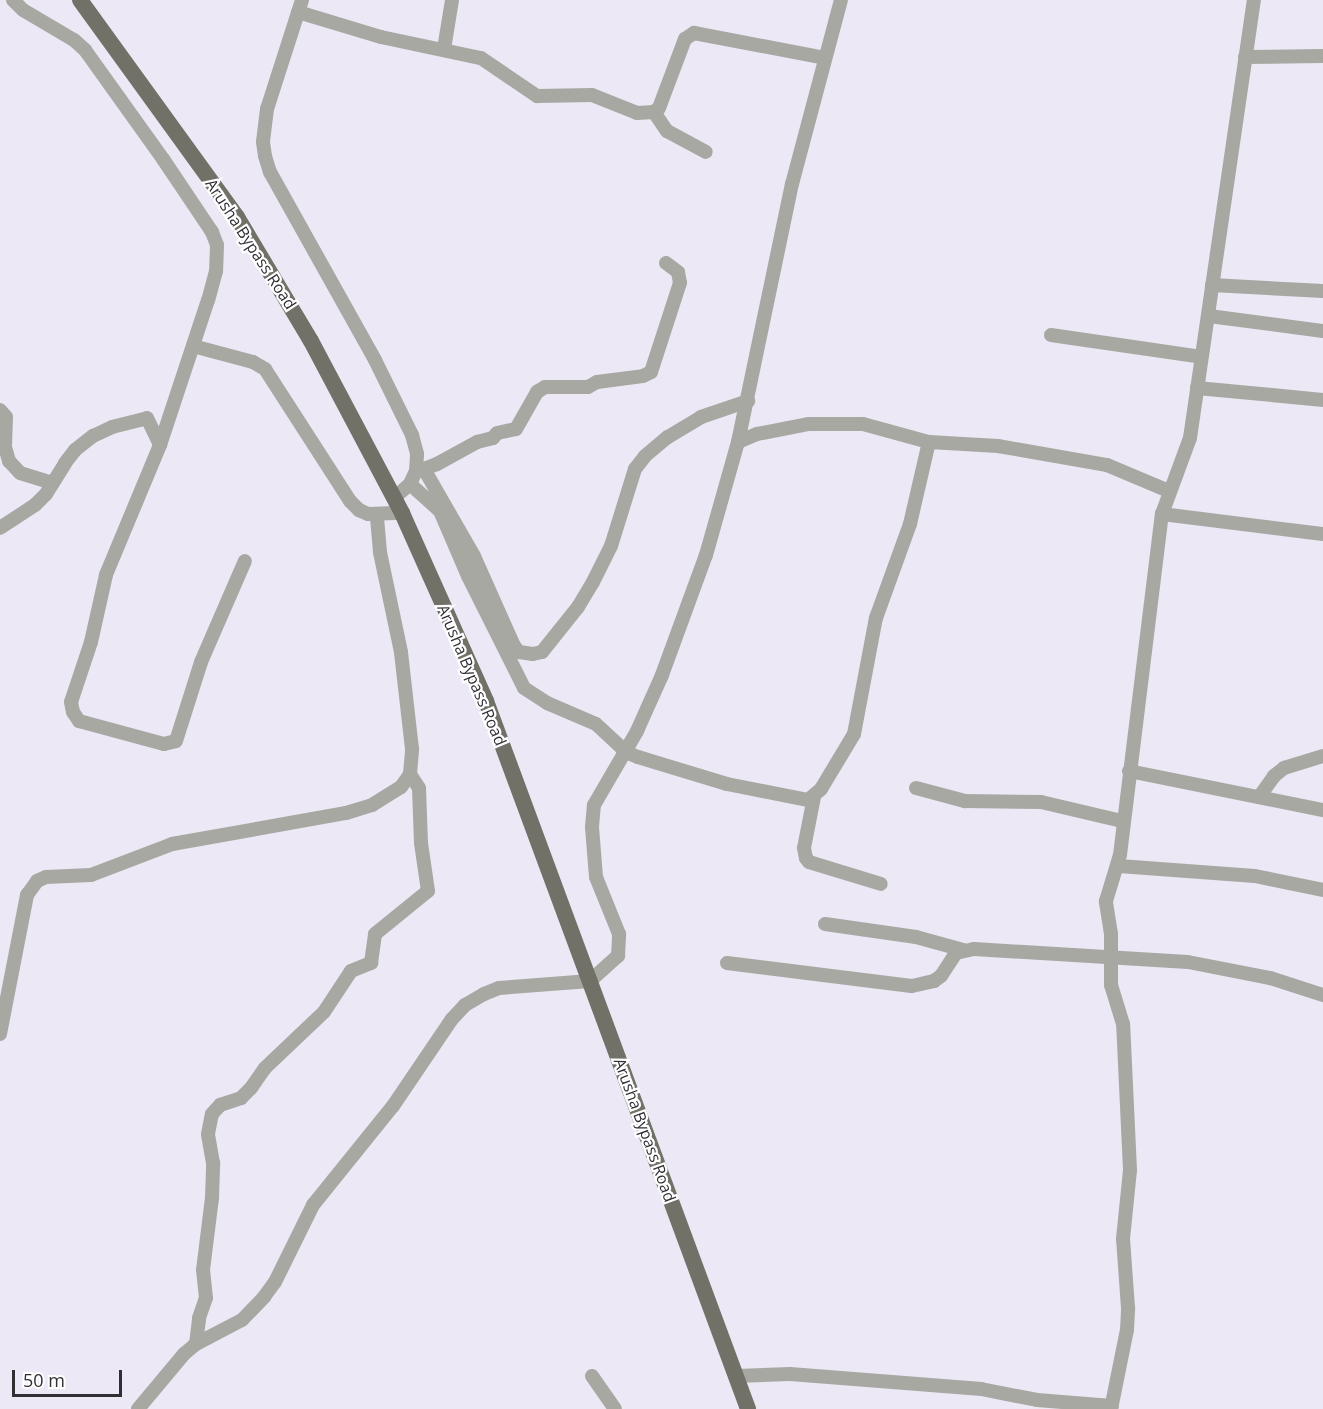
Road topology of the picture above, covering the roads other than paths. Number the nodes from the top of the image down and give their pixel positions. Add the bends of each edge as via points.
1 (13, 0) edge
2 (80, 0) edge
3 (452, 0) edge
4 (842, 0) edge
5 (1254, 0) edge
6 (300, 6) edge
7 (444, 49) junction
8 (1323, 56) edge
9 (1245, 57) junction
10 (825, 58) junction
11 (654, 112) junction
12 (706, 152) dead end
13 (666, 263) dead end
14 (1212, 285) junction
15 (1323, 291) edge
16 (1209, 316) junction
17 (1323, 331) edge
18 (1051, 335) dead end
19 (193, 346) junction
20 (1201, 357) junction
21 (1197, 388) junction
22 (1323, 400) edge
23 (748, 401) junction
24 (0, 410) edge
25 (738, 442) junction
26 (929, 442) junction
27 (160, 445) junction
28 (417, 475) junction
29 (53, 483) junction
30 (1169, 491) junction
31 (398, 505) junction
32 (1162, 514) junction
33 (377, 515) junction
34 (0, 528) edge
35 (1323, 534) edge
36 (245, 561) dead end
37 (626, 752) junction
38 (1323, 756) edge
39 (1129, 771) junction
40 (410, 774) junction
41 (916, 788) dead end
42 (814, 797) junction
43 (1259, 797) junction
44 (1323, 810) edge
45 (1122, 821) junction
46 (1119, 867) junction
47 (881, 884) dead end
48 (1323, 890) edge
49 (825, 924) dead end
50 (963, 950) junction
51 (1112, 958) junction
52 (727, 963) dead end
53 (590, 981) junction
54 (1323, 995) edge
55 (0, 1034) edge
56 (196, 1344) junction
57 (592, 1376) dead end
58 (736, 1376) junction
59 (1112, 1408) edge
60 (138, 1409) edge
61 (615, 1409) edge
62 (748, 1409) edge

1 - 19 street via 22,10 85,50 212,232 217,245 216,272
2 - 31 main road, Arusha Bypass Road via 237,217 311,341
3 - 7 street
4 - 10 street
5 - 9 street
6 - 7 street via 381,38
6 - 28 street via 267,109 262,141 265,156 270,172 375,360 412,435
7 - 11 street via 480,58 537,96 580,93 637,113
8 - 9 street
9 - 14 street
10 - 11 street via 694,33 685,39 659,108
10 - 23 street via 792,184
11 - 12 street via 667,131
13 - 28 street via 678,272 680,283 651,372 588,387 544,387 537,392 516,429 477,442
14 - 15 street
14 - 16 street
16 - 17 street
16 - 20 street
18 - 20 street
19 - 27 street
19 - 33 street via 253,362 265,369 350,501 359,510
20 - 21 street
21 - 22 street
21 - 30 street via 1187,450
23 - 25 street
23 - 28 street via 701,417 645,456 635,469 611,546 593,582 542,652 519,652 514,646 474,556
24 - 29 street via 6,417 5,447 9,461 25,476
25 - 26 street via 757,434 834,423 863,424
25 - 37 street via 684,616
26 - 30 street via 998,446 1107,465
26 - 42 street via 910,524 876,618 854,734
27 - 29 street via 147,418 112,427 75,450
27 - 36 street via 106,574 91,642 71,702 79,721 164,744 176,741 201,662
28 - 31 street
28 - 37 street via 440,512 524,688 547,703 596,724
29 - 34 street via 35,505
30 - 32 street
31 - 33 street
31 - 53 main road, Arusha Bypass Road via 486,701
32 - 35 street
32 - 39 street
33 - 40 street via 380,552 401,652 412,749
37 - 42 street via 727,784 802,800
37 - 53 street via 600,793 592,815 596,877 616,925 620,951
38 - 43 street via 1284,768
39 - 43 street
39 - 45 street
40 - 55 street via 390,796 346,813 172,844 99,873 37,881 27,895
40 - 56 street via 419,788 428,891 375,934 371,963 351,971 324,1012 266,1068 251,1088 241,1098 220,1105 212,1114 208,1134 213,1173 203,1270 206,1298
41 - 45 street via 965,801 1041,802
42 - 47 street via 804,848 806,858
43 - 44 street
45 - 46 street
46 - 48 street via 1255,876
46 - 51 street via 1106,901
49 - 50 street via 916,937
50 - 51 street
50 - 52 street via 956,953 934,981 912,986
51 - 54 street via 1210,966 1270,978
51 - 59 street via 1111,985 1123,1024 1130,1170 1123,1239 1127,1330
53 - 56 street via 499,988 465,1005 387,1114 313,1205 264,1297 242,1320
53 - 58 main road, Arusha Bypass Road
56 - 60 street via 173,1365
57 - 61 street
58 - 59 street via 790,1374 981,1389
58 - 62 main road, Arusha Bypass Road

